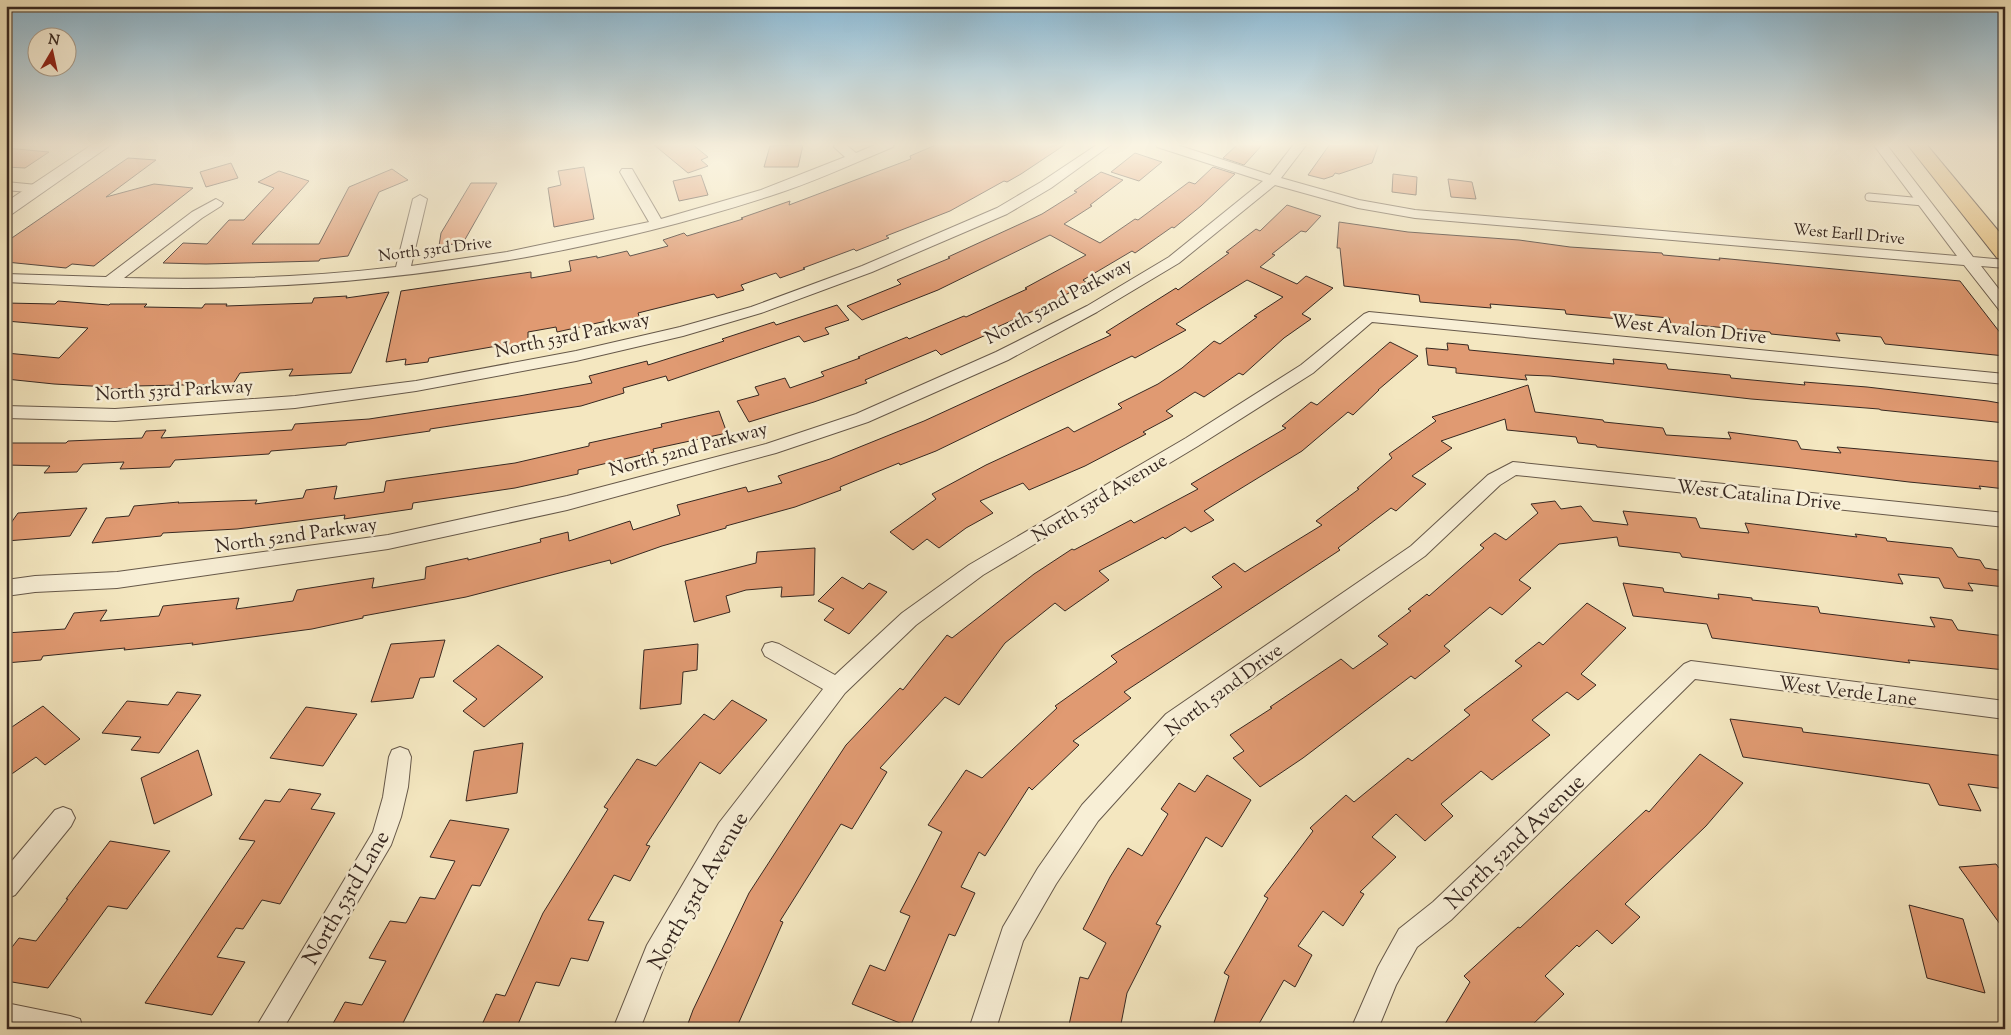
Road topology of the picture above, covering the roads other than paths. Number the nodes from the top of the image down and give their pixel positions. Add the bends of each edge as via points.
1 (32, 192) edge
2 (639, 192) edge
3 (768, 192) edge
4 (1034, 192) edge
5 (1258, 192) edge
6 (1317, 192) edge
7 (1916, 192) edge
8 (1955, 192) edge
9 (1869, 197) dead end
10 (420, 199) dead end
11 (1923, 202) junction
12 (216, 203) dead end
13 (6, 210) edge
14 (657, 223) junction
15 (2005, 253) edge
16 (1968, 261) junction
17 (2005, 264) edge
18 (402, 271) junction
19 (6, 278) edge
20 (111, 281) junction
21 (2005, 308) edge
22 (1369, 317) joint
23 (2005, 379) edge
24 (6, 412) edge
25 (1513, 468) joint
26 (2005, 520) edge
27 (6, 588) edge
28 (772, 650) dead end
29 (1691, 670) joint
30 (837, 688) junction
31 (2005, 710) edge
32 (400, 757) dead end
33 (63, 818) dead end
34 (6, 888) edge
35 (6, 1016) edge
36 (70, 1029) edge
37 (268, 1029) edge
38 (626, 1029) edge
39 (982, 1029) edge
40 (1364, 1029) edge

1 - 13 street
2 - 14 street
3 - 14 street, North 53rd Drive
4 - 24 street, North 53rd Parkway via 1002,211 858,272 756,310 684,331 576,356 416,386 294,402 115,415
5 - 27 street, North 52nd Parkway via 1174,260 1092,309 1002,356 862,418 770,449 567,503 388,542 117,580
6 - 16 street, West Earll Drive via 1358,204 1415,214
7 - 11 street
8 - 15 main road
9 - 11 lane
10 - 18 street
11 - 16 street
12 - 20 street
14 - 18 street, North 53rd Drive via 573,244
16 - 17 street, West Earll Drive
16 - 21 street
18 - 20 street, North 53rd Drive via 241,283
19 - 20 street, North 53rd Drive
22 - 23 street, West Avalon Drive
22 - 30 street, North 53rd Avenue via 1307,369 1192,442 976,570 909,619
25 - 26 street, West Catalina Drive
25 - 39 street, North 52nd Drive via 1494,480 1418,550 1174,721 1090,812 1047,876 1012,936
28 - 30 street
29 - 31 street, West Verde Lane
29 - 40 street, North 52nd Avenue via 1442,911 1408,938
30 - 38 street, North 53rd Avenue via 727,831 656,954
32 - 37 street, North 53rd Lane via 393,810 383,837
33 - 34 street
35 - 36 street

